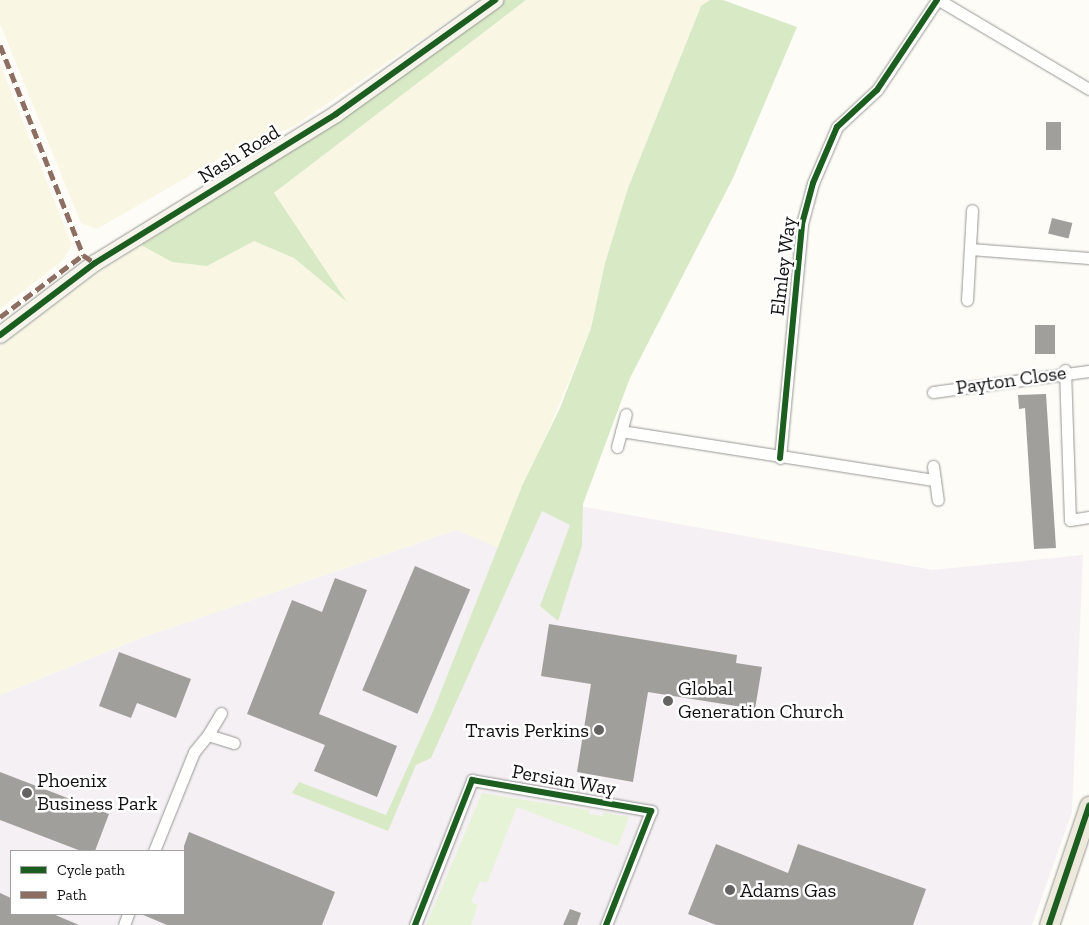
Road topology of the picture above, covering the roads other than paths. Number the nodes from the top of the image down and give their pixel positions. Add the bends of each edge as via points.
1 (495, 0) edge
2 (938, 0) edge
3 (1089, 89) edge
4 (972, 210) dead end
5 (970, 249) junction
6 (1089, 258) edge
7 (967, 300) dead end
8 (0, 336) edge
9 (1065, 370) junction
10 (1089, 371) edge
11 (933, 392) dead end
12 (626, 414) dead end
13 (621, 431) junction
14 (617, 447) dead end
15 (780, 458) junction
16 (934, 466) dead end
17 (935, 480) junction
18 (938, 500) dead end
19 (1089, 517) edge
20 (221, 713) dead end
21 (208, 735) junction
22 (234, 743) dead end
23 (1089, 806) edge
24 (154, 850) edge
25 (415, 925) edge
26 (606, 925) edge
27 (1049, 925) edge

1 - 8 street, Nash Road via 336,114 95,263
2 - 3 street
2 - 15 street, Elmley Way via 877,90 837,127 813,182 802,224
4 - 5 street
5 - 6 street
5 - 7 street
9 - 10 street, Payton Close
9 - 11 street, Payton Close
9 - 19 street via 1070,520
12 - 13 street
13 - 14 street
13 - 15 street
15 - 17 street
16 - 17 street
17 - 18 street
20 - 21 street
21 - 22 street
21 - 24 street via 194,752
23 - 27 main road
25 - 26 street, Persian Way via 472,780 651,811

